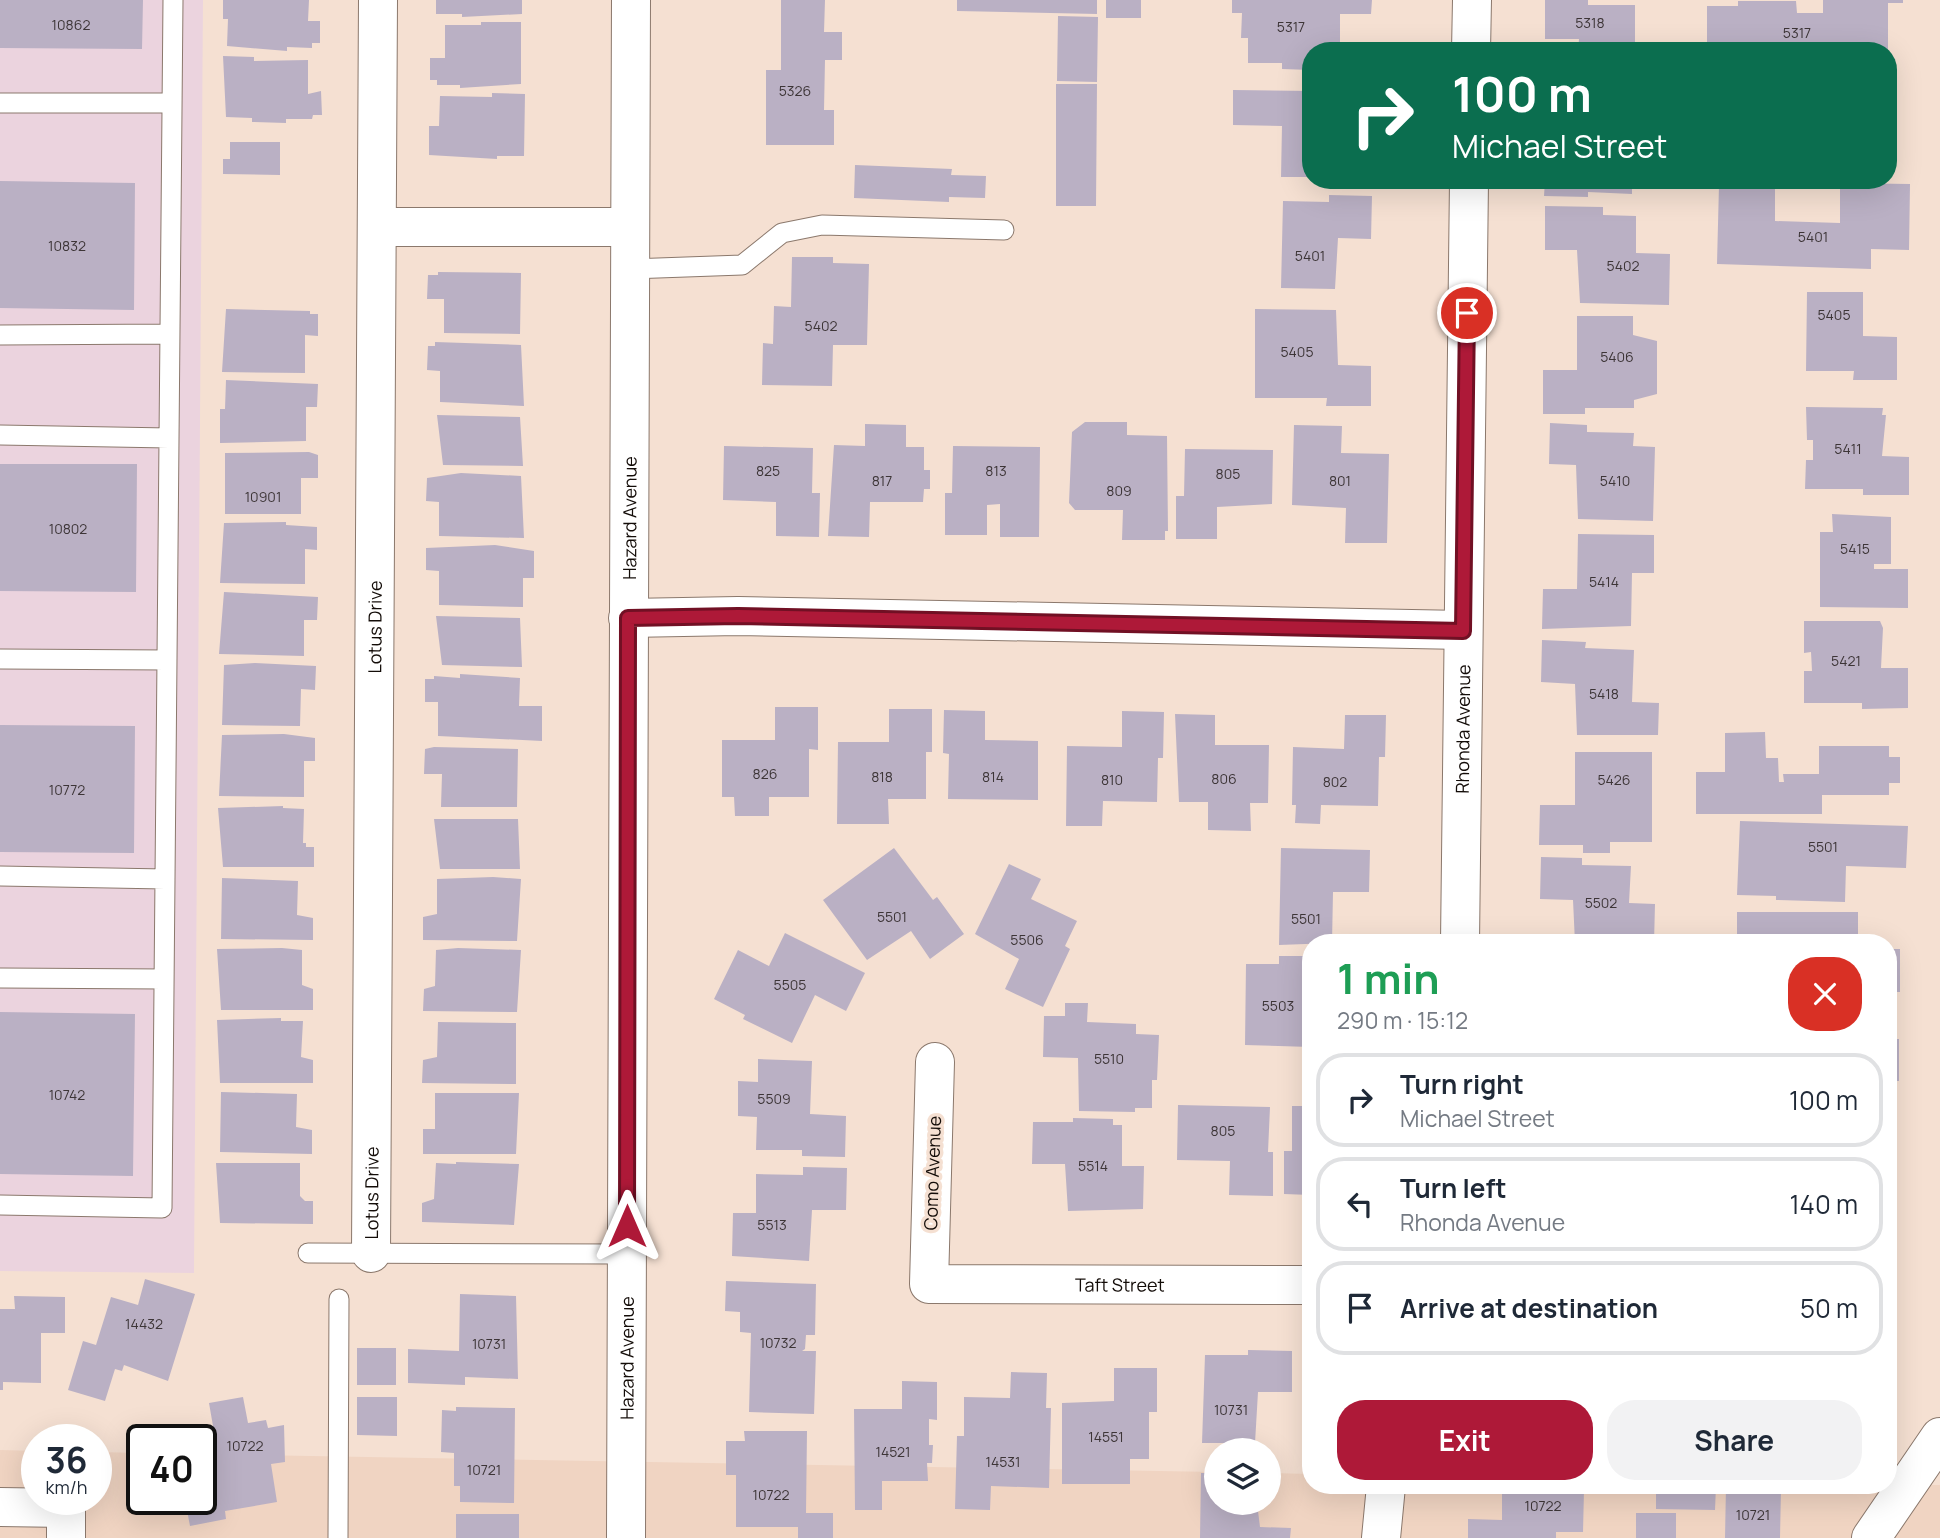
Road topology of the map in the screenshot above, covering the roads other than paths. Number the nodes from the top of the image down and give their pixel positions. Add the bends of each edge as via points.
1 (173, 0) edge
2 (378, 0) edge
3 (631, 0) edge
4 (1472, 0) edge
5 (1471, 42) edge
6 (0, 103) edge
7 (172, 103) junction
8 (1469, 189) edge
9 (377, 227) junction
10 (630, 227) junction
11 (1004, 230) dead end
12 (630, 269) junction
13 (170, 334) junction
14 (0, 335) edge
15 (0, 436) edge
16 (169, 438) junction
17 (628, 618) junction
18 (1463, 631) junction
19 (0, 659) edge
20 (167, 660) junction
21 (0, 876) edge
22 (165, 879) junction
23 (1460, 934) edge
24 (0, 978) edge
25 (164, 979) junction
26 (936, 1062) dead end
27 (0, 1205) edge
28 (307, 1253) dead end
29 (371, 1253) junction
30 (627, 1254) junction
31 (929, 1284) joint
32 (1302, 1285) edge
33 (339, 1299) dead end
34 (1940, 1437) edge
35 (1385, 1494) edge
36 (0, 1507) edge
37 (66, 1523) edge
38 (338, 1538) edge
39 (626, 1538) edge
40 (1381, 1538) edge
41 (1871, 1538) edge

1 - 7 lane
2 - 9 street, Lotus Drive
3 - 10 street, Hazard Avenue
4 - 5 street
6 - 7 lane
7 - 13 lane
8 - 18 street, Rhonda Avenue
9 - 10 street
9 - 29 street, Lotus Drive
10 - 12 street, Hazard Avenue
11 - 12 lane via 822,225 782,233 742,265
12 - 17 street, Hazard Avenue
13 - 14 lane
13 - 16 lane
15 - 16 lane
16 - 20 lane
17 - 18 street via 738,616
17 - 30 street, Hazard Avenue
18 - 23 street, Rhonda Avenue
19 - 20 lane
20 - 22 lane
21 - 22 lane
22 - 25 lane
24 - 25 lane
25 - 27 lane via 162,1208
26 - 31 street, Como Avenue
28 - 29 lane
29 - 30 lane
30 - 39 street, Hazard Avenue
31 - 32 street, Taft Street
33 - 38 lane
34 - 41 street
35 - 40 street
36 - 37 street

